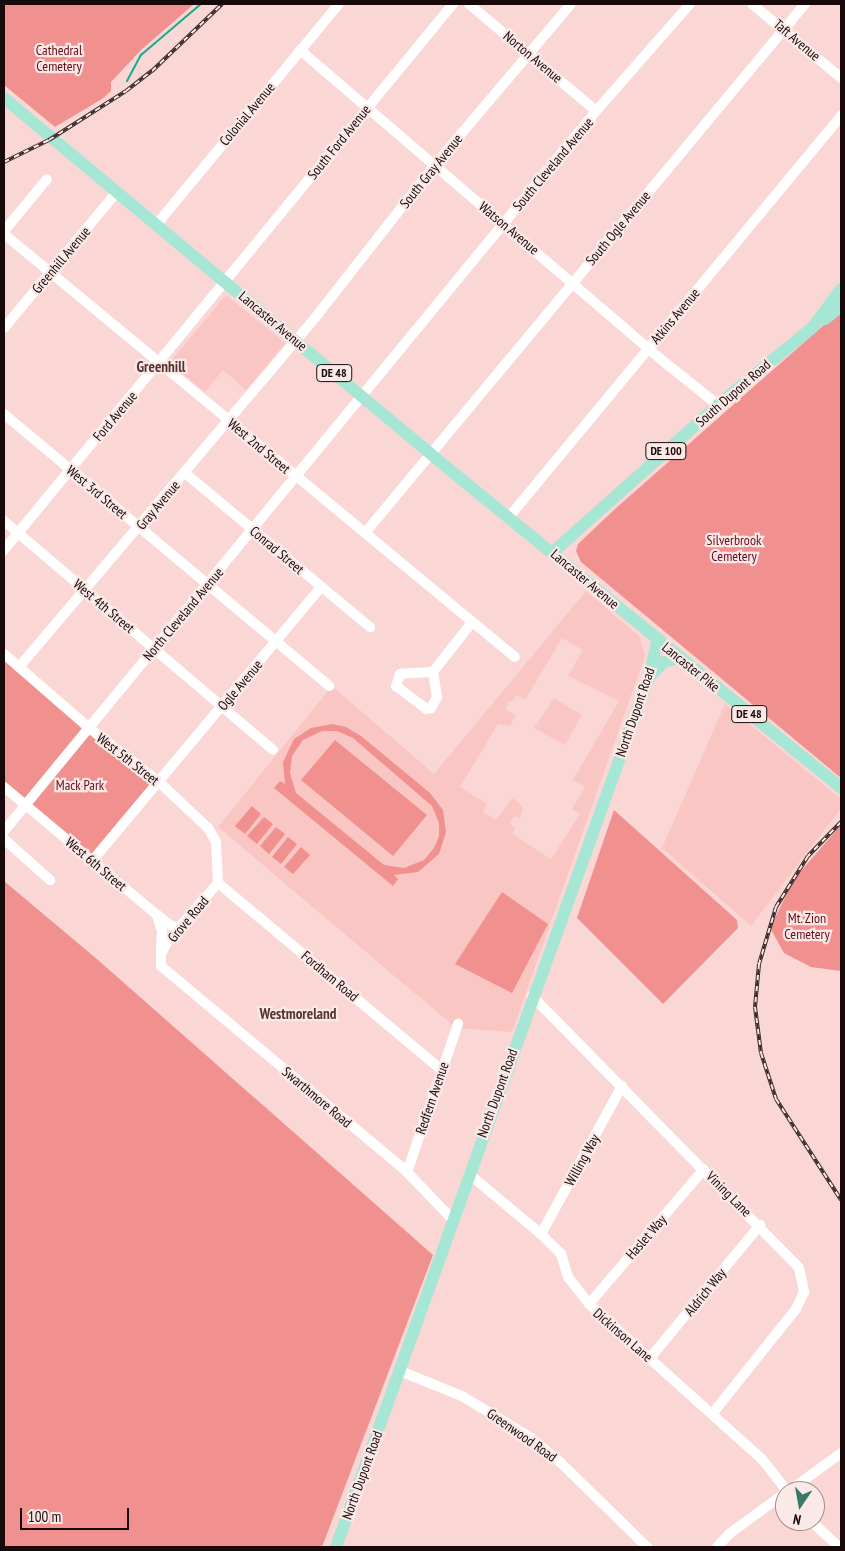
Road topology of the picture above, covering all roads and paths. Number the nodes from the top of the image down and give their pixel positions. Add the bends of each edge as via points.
1 (340, 4) edge
2 (453, 4) edge
3 (470, 4) edge
4 (571, 4) edge
5 (690, 4) edge
6 (752, 4) edge
7 (805, 4) edge
8 (784, 30) junction
9 (300, 50) junction
10 (529, 52) junction
11 (841, 78) edge
12 (4, 98) edge
13 (366, 108) junction
14 (596, 111) junction
15 (841, 116) edge
16 (434, 166) junction
17 (47, 179) dead end
18 (117, 192) junction
19 (503, 223) junction
20 (156, 225) junction
21 (4, 232) edge
22 (51, 272) junction
23 (224, 281) junction
24 (572, 282) junction
25 (841, 289) edge
26 (841, 306) edge
27 (813, 327) junction
28 (4, 328) edge
29 (295, 340) junction
30 (649, 347) junction
31 (160, 363) junction
32 (363, 397) junction
33 (718, 405) junction
34 (4, 414) edge
35 (229, 420) junction
36 (432, 453) junction
37 (70, 469) junction
38 (185, 473) junction
39 (297, 477) junction
40 (509, 517) junction
41 (4, 521) edge
42 (139, 527) junction
43 (252, 530) junction
44 (18, 533) junction
45 (365, 533) junction
46 (4, 550) edge
47 (553, 552) junction
48 (208, 584) junction
49 (321, 587) junction
50 (86, 591) junction
51 (472, 622) junction
52 (370, 627) dead end
53 (658, 639) junction
54 (276, 642) junction
55 (154, 649) junction
56 (4, 654) edge
57 (515, 657) dead end
58 (679, 657) junction
59 (20, 668) junction
60 (433, 672) junction
61 (648, 677) junction
62 (329, 686) dead end
63 (222, 707) junction
64 (89, 728) junction
65 (273, 750) dead end
66 (159, 782) junction
67 (4, 787) edge
68 (841, 788) edge
69 (25, 805) junction
70 (4, 831) edge
71 (4, 838) edge
72 (92, 861) junction
73 (50, 880) dead end
74 (218, 883) junction
75 (156, 914) junction
76 (181, 928) junction
77 (161, 954) junction
78 (176, 980) joint
79 (532, 996) junction
80 (458, 1024) dead end
81 (442, 1070) junction
82 (622, 1086) junction
83 (704, 1169) junction
84 (407, 1172) junction
85 (469, 1174) junction
86 (452, 1219) junction
87 (760, 1225) junction
88 (541, 1234) junction
89 (589, 1304) junction
90 (650, 1358) junction
91 (400, 1371) junction
92 (712, 1413) junction
93 (841, 1453) edge
94 (779, 1481) edge
95 (802, 1481) edge
96 (775, 1501) edge
97 (821, 1531) edge
98 (644, 1546) edge
99 (336, 1547) edge
100 (717, 1547) edge
101 (839, 1547) edge

1 - 9 street, Colonial Avenue
2 - 13 street, South Ford Avenue
3 - 10 street, Norton Avenue
4 - 10 street, South Gray Avenue
5 - 14 street, South Cleveland Avenue
6 - 8 street, Taft Avenue
7 - 8 street, South Ogle Avenue
8 - 11 street, Taft Avenue
8 - 24 street, South Ogle Avenue
9 - 13 street, Watson Avenue
9 - 20 street, Colonial Avenue
10 - 14 street, Norton Avenue
10 - 16 street, South Gray Avenue
12 - 18 main road, Lancaster Avenue / DE 48
13 - 16 street, Watson Avenue
13 - 23 street, South Ford Avenue
14 - 19 street, South Cleveland Avenue
15 - 30 street, Atkins Avenue
16 - 19 street, Watson Avenue
16 - 29 street, South Gray Avenue
17 - 21 street
18 - 20 main road, Lancaster Avenue / DE 48
18 - 22 street, Greenhill Avenue
19 - 24 street, Watson Avenue
19 - 32 street, South Cleveland Avenue
20 - 23 main road, Lancaster Avenue / DE 48
21 - 22 street, West 2nd Street
22 - 28 street, Greenhill Avenue
22 - 31 street, West 2nd Street
23 - 29 main road, Lancaster Avenue / DE 48
23 - 31 street, Ford Avenue
24 - 30 street, Watson Avenue
24 - 36 street, South Ogle Avenue
25 - 27 main road, South Dupont Road / DE 100
26 - 27 main road
27 - 33 main road, South Dupont Road / DE 100
29 - 32 main road, Lancaster Avenue / DE 48
29 - 35 street, Gray Avenue
30 - 33 street, Watson Avenue
30 - 40 street, Atkins Avenue
31 - 35 street, West 2nd Street
31 - 37 street, Ford Avenue
32 - 36 main road, Lancaster Avenue / DE 48
32 - 39 street, North Cleveland Avenue
33 - 47 main road, South Dupont Road / DE 100
34 - 37 street, West 3rd Street
35 - 38 street, Gray Avenue
35 - 39 street, West 2nd Street
36 - 40 main road, Lancaster Avenue / DE 48
36 - 45 street
37 - 42 street, West 3rd Street
37 - 44 street, Ford Avenue
38 - 42 street, Gray Avenue
38 - 43 street, Conrad Street
39 - 43 street, North Cleveland Avenue
39 - 45 street, West 2nd Street
40 - 47 main road, Lancaster Avenue / DE 48
41 - 44 street, West 4th Street
42 - 48 street, West 3rd Street
42 - 50 street, Gray Avenue
43 - 48 street, North Cleveland Avenue
43 - 49 street, Conrad Street
44 - 46 street, Ford Avenue
44 - 50 street, West 4th Street
45 - 51 street, West 2nd Street
47 - 53 main road, Lancaster Avenue / DE 48
48 - 54 street, West 3rd Street
48 - 55 street, North Cleveland Avenue
49 - 52 street, Conrad Street
49 - 54 street, Ogle Avenue
50 - 55 street, West 4th Street
50 - 59 street, Gray Avenue
51 - 57 street, West 2nd Street
51 - 60 street
53 - 58 main road, Lancaster Pike / DE 48
53 - 61 main road, North Dupont Road
54 - 62 street, West 3rd Street
54 - 63 street, Ogle Avenue
55 - 63 street, West 4th Street
55 - 64 street, North Cleveland Avenue
56 - 59 street, West 5th Street
58 - 61 main road via 664,662
58 - 68 main road, Lancaster Pike / DE 48
59 - 64 street, West 5th Street
60 - 60 street via 437,697 431,708 426,709 396,686 400,674
61 - 79 main road, North Dupont Road
63 - 65 street, West 4th Street
63 - 66 street, Ogle Avenue
64 - 66 street, West 5th Street
64 - 69 street, North Cleveland Avenue
66 - 72 street, Ogle Avenue
66 - 74 street, West 5th Street via 208,828 216,842
67 - 69 street, West 6th Street
69 - 70 street, North Cleveland Avenue
69 - 72 street, West 6th Street
71 - 73 street
72 - 75 street, West 6th Street
74 - 76 street, Grove Road
74 - 81 street, Fordham Road
75 - 76 street, West 6th Street via 170,925
75 - 77 street via 162,932
76 - 77 street, Grove Road
77 - 78 street, Grove Road via 161,966
78 - 84 street, Swarthmore Road
79 - 82 street, Vining Lane
79 - 85 main road, North Dupont Road
80 - 81 street, Redfern Avenue
81 - 84 street, Redfern Avenue
82 - 83 street, Vining Lane
82 - 88 street, Willing Way
83 - 87 street, Vining Lane
83 - 89 street, Haslet Way
84 - 86 street, Swarthmore Road
85 - 86 main road, North Dupont Road
85 - 88 street, Dickinson Lane
86 - 91 main road, North Dupont Road
87 - 90 street, Aldrich Way
87 - 92 street, Vining Lane via 796,1262 804,1292 796,1309
88 - 89 street, Dickinson Lane via 561,1254 568,1277
89 - 90 street, Dickinson Lane
90 - 92 street, Dickinson Lane
91 - 98 street, Greenwood Road via 462,1396 531,1438 560,1462
91 - 99 main road, North Dupont Road
92 - 94 street, Dickinson Lane via 762,1459
93 - 95 street
96 - 100 street via 729,1534
97 - 101 street

